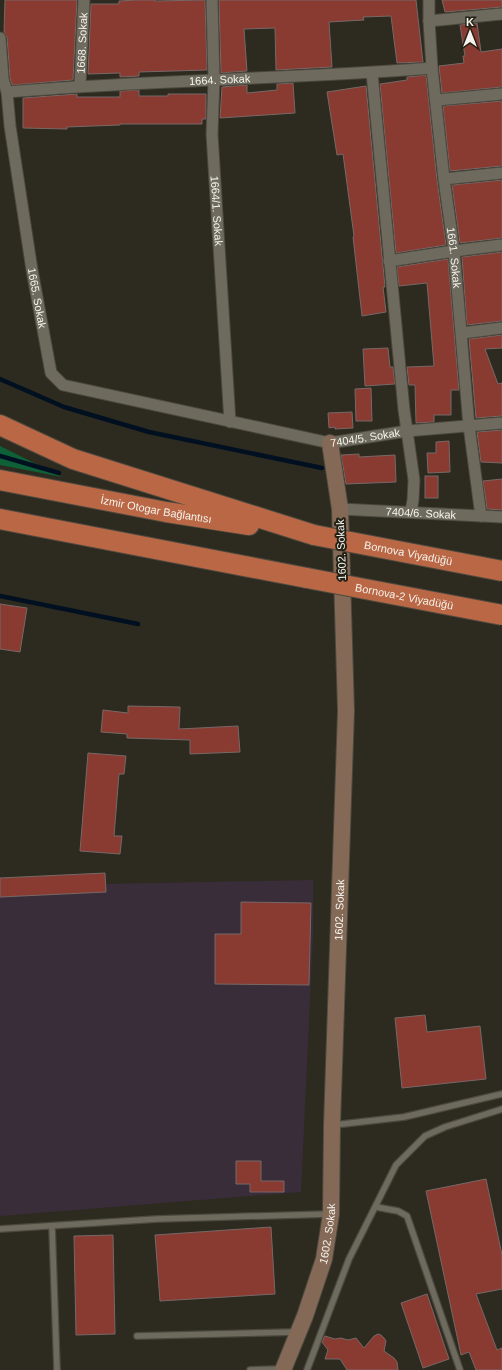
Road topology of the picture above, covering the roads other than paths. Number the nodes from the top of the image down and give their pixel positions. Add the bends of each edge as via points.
1 (84, 0) edge
2 (212, 0) edge
3 (429, 0) edge
4 (502, 14) edge
5 (429, 21) junction
6 (0, 38) edge
7 (432, 68) junction
8 (372, 73) junction
9 (2, 79) edge
10 (214, 80) junction
11 (80, 86) junction
12 (6, 92) junction
13 (502, 94) edge
14 (437, 100) junction
15 (502, 172) edge
16 (444, 179) junction
17 (502, 245) edge
18 (454, 251) junction
19 (390, 262) junction
20 (502, 328) edge
21 (462, 333) junction
22 (230, 422) junction
23 (502, 423) edge
24 (0, 425) edge
25 (469, 426) junction
26 (407, 432) junction
27 (330, 443) junction
28 (0, 480) edge
29 (340, 509) junction
30 (411, 512) junction
31 (481, 516) junction
32 (502, 517) edge
33 (0, 519) edge
34 (314, 535) junction
35 (502, 571) edge
36 (502, 615) edge
37 (502, 1094) edge
38 (502, 1109) edge
39 (332, 1125) junction
40 (376, 1207) junction
41 (331, 1214) junction
42 (52, 1226) junction
43 (0, 1229) edge
44 (298, 1332) junction
45 (137, 1336) dead end
46 (283, 1369) edge
47 (57, 1370) edge
48 (250, 1370) edge
49 (307, 1370) edge
50 (460, 1370) edge

1 - 11 street, 1668. Sokak
2 - 10 street, 1664/1. Sokak
3 - 5 street, 1661. Sokak
4 - 5 street
5 - 7 street, 1661. Sokak
6 - 9 street, 1665. Sokak
7 - 8 street, 1664. Sokak
7 - 14 street, 1661. Sokak
8 - 10 street, 1664. Sokak
8 - 19 street
9 - 12 street, 1665. Sokak
10 - 11 street, 1664. Sokak
10 - 22 street, 1664/1. Sokak via 212,134
11 - 12 street, 1664. Sokak
12 - 22 street, 1665. Sokak via 32,270 52,373 63,385
13 - 14 street
14 - 16 street, 1661. Sokak
15 - 16 street
16 - 18 street, 1661. Sokak
17 - 18 street
18 - 19 street
18 - 21 street, 1661. Sokak
19 - 26 street
20 - 21 street
21 - 25 street, 1661. Sokak
22 - 27 street, 7404/5. Sokak
23 - 25 street, 7404/5. Sokak
24 - 34 highway via 73,459
25 - 26 street, 7404/5. Sokak
25 - 31 street, 1661. Sokak
26 - 27 street, 7404/5. Sokak
26 - 30 street via 414,480
27 - 29 street, 1602. Sokak
28 - 34 highway, İzmir Otogar Bağlantısı via 166,512
29 - 30 street, 7404/6. Sokak
29 - 39 street, 1602. Sokak via 346,711
30 - 31 street, 7404/6. Sokak
31 - 32 street, 7404/6. Sokak
33 - 36 highway, Bornova-2 Viyadüğü, bridge
34 - 35 highway, Bornova Viyadüğü, bridge
37 - 39 lane via 404,1118
38 - 40 lane via 446,1126 425,1136 396,1165
39 - 41 street, 1602. Sokak
40 - 49 lane via 349,1259
40 - 50 lane via 398,1211 407,1216
41 - 42 lane via 157,1219
41 - 44 street, 1602. Sokak via 324,1259
42 - 43 lane
42 - 47 lane
44 - 45 lane
44 - 46 street, 1602. Sokak
46 - 48 lane

